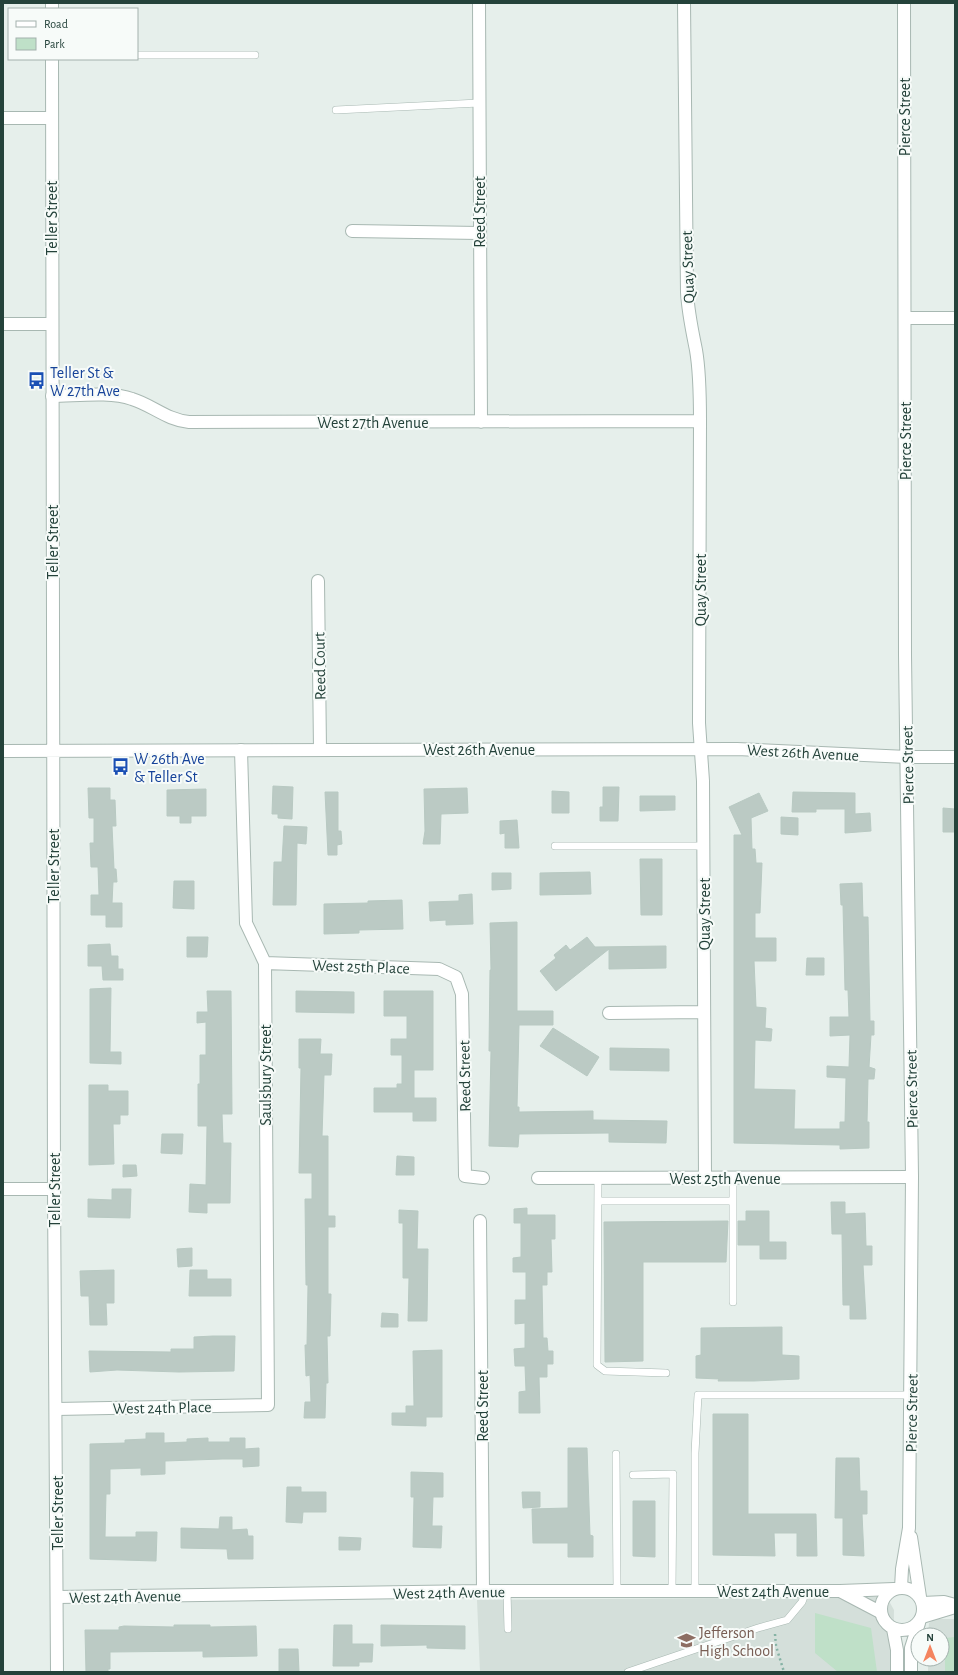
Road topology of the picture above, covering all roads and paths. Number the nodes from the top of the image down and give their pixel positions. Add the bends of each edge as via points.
1 (478, 3) edge
2 (684, 3) edge
3 (904, 3) edge
4 (138, 55) edge
5 (255, 55) dead end
6 (52, 60) edge
7 (479, 103) junction
8 (336, 110) dead end
9 (3, 118) edge
10 (51, 118) junction
11 (352, 231) dead end
12 (479, 233) junction
13 (905, 318) junction
14 (955, 318) edge
15 (3, 324) edge
16 (51, 324) junction
17 (52, 396) junction
18 (700, 421) junction
19 (480, 422) junction
20 (318, 581) dead end
21 (701, 749) junction
22 (3, 750) edge
23 (53, 750) junction
24 (241, 750) junction
25 (320, 750) junction
26 (907, 757) junction
27 (955, 757) edge
28 (555, 846) dead end
29 (703, 846) junction
30 (265, 962) junction
31 (456, 977) joint
32 (704, 1012) junction
33 (609, 1013) dead end
34 (598, 1177) junction
35 (912, 1177) junction
36 (483, 1178) dead end
37 (538, 1178) dead end
38 (705, 1178) junction
39 (733, 1178) junction
40 (3, 1189) edge
41 (54, 1189) junction
42 (599, 1201) junction
43 (733, 1201) junction
44 (480, 1222) dead end
45 (733, 1302) dead end
46 (666, 1373) dead end
47 (911, 1395) junction
48 (268, 1406) joint
49 (56, 1408) junction
50 (616, 1454) dead end
51 (633, 1475) dead end
52 (909, 1528) junction
53 (898, 1588) junction
54 (483, 1591) junction
55 (507, 1591) junction
56 (617, 1591) junction
57 (672, 1591) junction
58 (806, 1591) junction
59 (840, 1591) junction
60 (695, 1592) junction
61 (57, 1597) junction
62 (921, 1600) junction
63 (955, 1606) edge
64 (880, 1612) junction
65 (920, 1620) junction
66 (774, 1623) junction
67 (508, 1629) dead end
68 (893, 1629) junction
69 (57, 1672) edge
70 (628, 1672) edge
71 (784, 1672) edge
72 (897, 1672) edge
73 (911, 1672) edge

1 - 7 street, Reed Street
2 - 18 street, Quay Street via 687,292 699,378
3 - 13 street, Pierce Street
4 - 5 lane
6 - 10 street, Teller Street
7 - 8 lane
7 - 12 street, Reed Street
9 - 10 street
10 - 16 street, Teller Street
11 - 12 street
12 - 19 street, Reed Street
13 - 14 street
13 - 26 street, Pierce Street
15 - 16 street
16 - 17 street, Teller Street
17 - 19 street, West 27th Avenue via 126,397 168,417 189,422
17 - 23 street, Teller Street
18 - 19 street, West 27th Avenue
18 - 21 street, Quay Street
20 - 25 street, Reed Court
21 - 25 street, West 26th Avenue
21 - 26 street, West 26th Avenue via 766,749
21 - 29 street, Quay Street
22 - 23 street, West 26th Avenue
23 - 24 street, West 26th Avenue
23 - 41 street, Teller Street
24 - 25 street, West 26th Avenue
24 - 30 street, Saulsbury Street via 246,923
26 - 27 street, West 26th Avenue
26 - 35 street, Pierce Street
28 - 29 lane
29 - 32 street, Quay Street
30 - 31 street, West 25th Place via 439,969
30 - 48 street, Saulsbury Street
31 - 36 street, Reed Street via 462,994 465,1176
32 - 33 street
32 - 38 street, Quay Street
34 - 37 street, West 25th Avenue
34 - 38 street, West 25th Avenue
34 - 42 lane
35 - 39 street, West 25th Avenue
35 - 47 street, Pierce Street
38 - 39 street, West 25th Avenue
39 - 43 lane
40 - 41 street
41 - 49 street, Teller Street
42 - 43 lane
42 - 46 lane via 597,1365 605,1371
43 - 45 lane
44 - 54 street, Reed Street
47 - 52 street, Pierce Street
47 - 60 lane via 698,1395 695,1453
48 - 49 street, West 24th Place
49 - 61 street, Teller Street
50 - 56 lane
51 - 57 lane via 673,1474
52 - 53 street, Pierce Street
52 - 62 street, Pierce Street
53 - 59 street, West 24th Avenue
53 - 62 street via 915,1592
53 - 64 street via 883,1598
54 - 55 street, West 24th Avenue
54 - 61 street, West 24th Avenue
55 - 56 street, West 24th Avenue
55 - 67 lane
56 - 57 street, West 24th Avenue
57 - 60 street, West 24th Avenue
58 - 59 street, West 24th Avenue
58 - 60 street, West 24th Avenue
58 - 66 lane via 802,1602 787,1620
59 - 64 street, West 24th Avenue
61 - 69 street, Teller Street
62 - 63 street via 944,1602
62 - 65 street
63 - 65 street
64 - 68 street via 887,1625
65 - 68 street via 907,1630
65 - 73 street via 911,1648
66 - 70 lane
66 - 71 path via 776,1646
68 - 72 street via 897,1650

